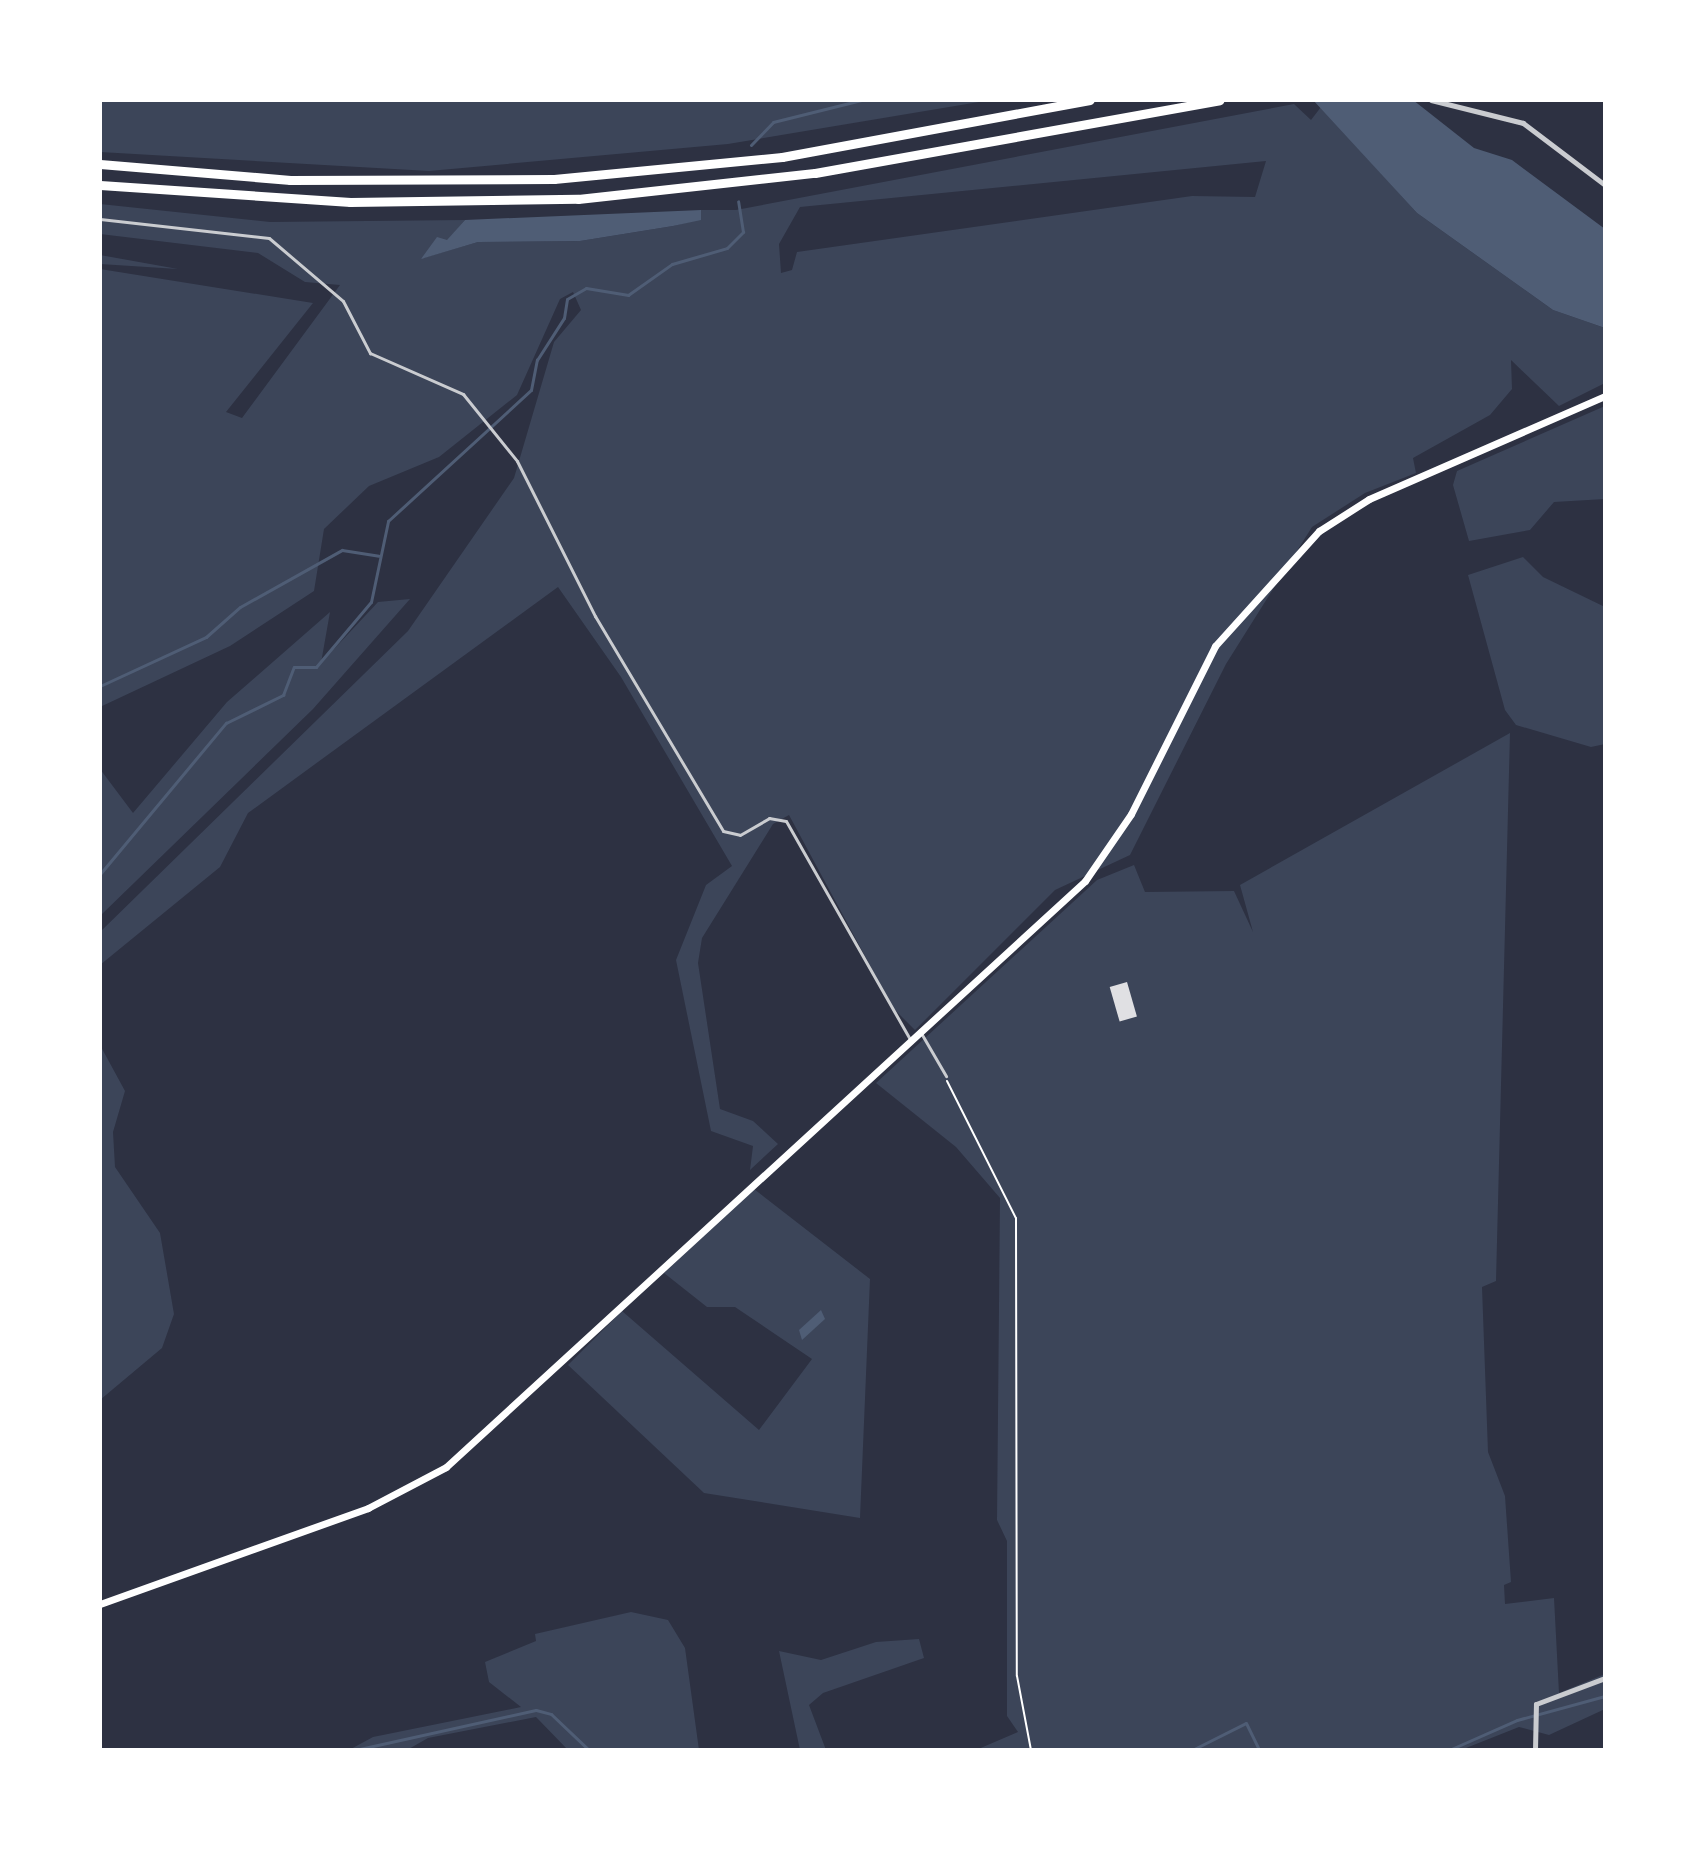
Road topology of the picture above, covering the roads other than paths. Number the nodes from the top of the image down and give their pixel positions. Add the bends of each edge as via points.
1 (1090, 100) edge
2 (1219, 100) edge
3 (1431, 100) edge
4 (100, 164) edge
5 (100, 185) edge
6 (1605, 185) edge
7 (100, 219) edge
8 (1605, 396) edge
9 (921, 1033) junction
10 (912, 1041) junction
11 (946, 1076) road end
12 (100, 1604) edge
13 (1605, 1678) edge
14 (1535, 1750) edge

1 - 4 highway via 782,157 554,179 290,180
2 - 5 highway via 815,173 578,199 350,202
3 - 6 street via 1523,123
7 - 10 lane via 269,238 343,301 370,353 463,394 499,437 723,831 740,835 769,818 786,821
8 - 9 main road via 1369,499 1287,561 1215,646 1109,853
9 - 10 main road
9 - 11 lane
10 - 12 main road via 747,1183 446,1467 368,1508
13 - 14 street via 1536,1704

